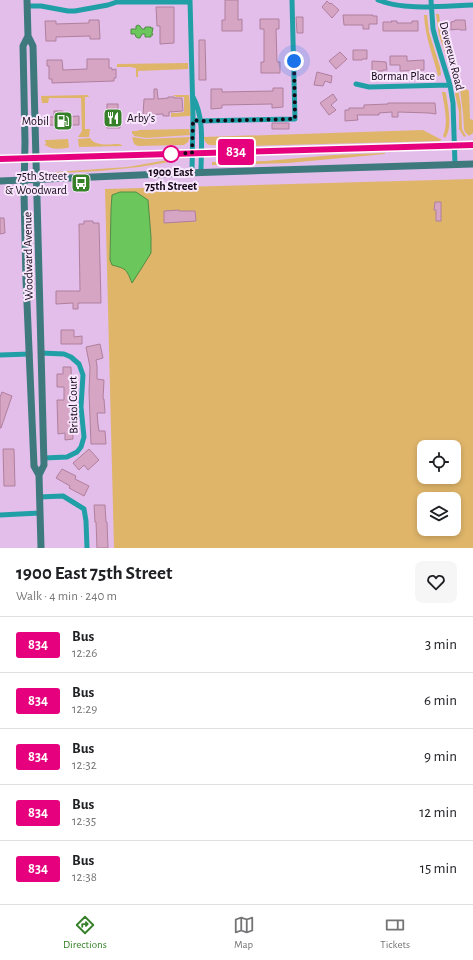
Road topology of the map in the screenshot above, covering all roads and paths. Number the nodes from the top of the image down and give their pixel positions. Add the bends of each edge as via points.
1 (292, 0) edge
2 (378, 0) edge
3 (431, 0) edge
4 (190, 1) edge
5 (27, 3) edge
6 (473, 5) edge
7 (431, 6) junction
8 (28, 36) junction
9 (356, 84) dead end
10 (450, 86) junction
11 (192, 96) junction
12 (193, 120) junction
13 (200, 121) junction
14 (473, 145) edge
15 (455, 146) junction
16 (192, 153) junction
17 (201, 153) junction
18 (24, 158) junction
19 (36, 158) junction
20 (0, 159) edge
21 (455, 164) junction
22 (473, 164) edge
23 (192, 172) junction
24 (201, 172) junction
25 (24, 180) junction
26 (37, 180) junction
27 (0, 181) edge
28 (41, 353) junction
29 (30, 354) junction
30 (0, 355) edge
31 (44, 458) junction
32 (39, 475) junction
33 (39, 497) junction
34 (40, 513) junction
35 (0, 515) edge
36 (41, 548) edge
37 (86, 548) edge

1 - 13 street via 295,119
2 - 7 street via 394,5
3 - 7 street, Devereux Road
4 - 5 street via 117,2 75,11
4 - 11 street
5 - 8 main road, Woodward Avenue
6 - 7 street
7 - 10 street, Devereux Road via 436,40
8 - 18 main road, Woodward Avenue via 24,46
8 - 19 main road, Woodward Avenue via 33,46
9 - 10 street, Borman Place via 369,87
10 - 15 street, Devereux Road
11 - 12 street
11 - 13 street
12 - 13 street
12 - 16 street
13 - 17 street
14 - 15 main road
15 - 17 main road
15 - 21 street, Devereux Road
16 - 17 main road
16 - 19 main road
16 - 23 street
17 - 24 street
18 - 19 main road
18 - 20 main road
18 - 25 main road, Woodward Avenue
19 - 26 main road, Woodward Avenue
21 - 22 main road
21 - 24 main road
23 - 24 main road
23 - 26 main road
25 - 26 main road
25 - 27 main road
25 - 29 main road, Woodward Avenue
26 - 28 main road, Woodward Avenue
28 - 31 main road, Woodward Avenue
28 - 31 street, Bristol Court via 64,354 71,357 79,364 83,375 81,407 84,437 81,447 67,457
29 - 30 street
29 - 32 main road, Woodward Avenue via 34,466
31 - 32 main road, Woodward Avenue
32 - 33 main road, Woodward Avenue
33 - 34 main road, Woodward Avenue
33 - 37 street via 63,496 84,509
34 - 35 street
34 - 36 main road, Woodward Avenue

